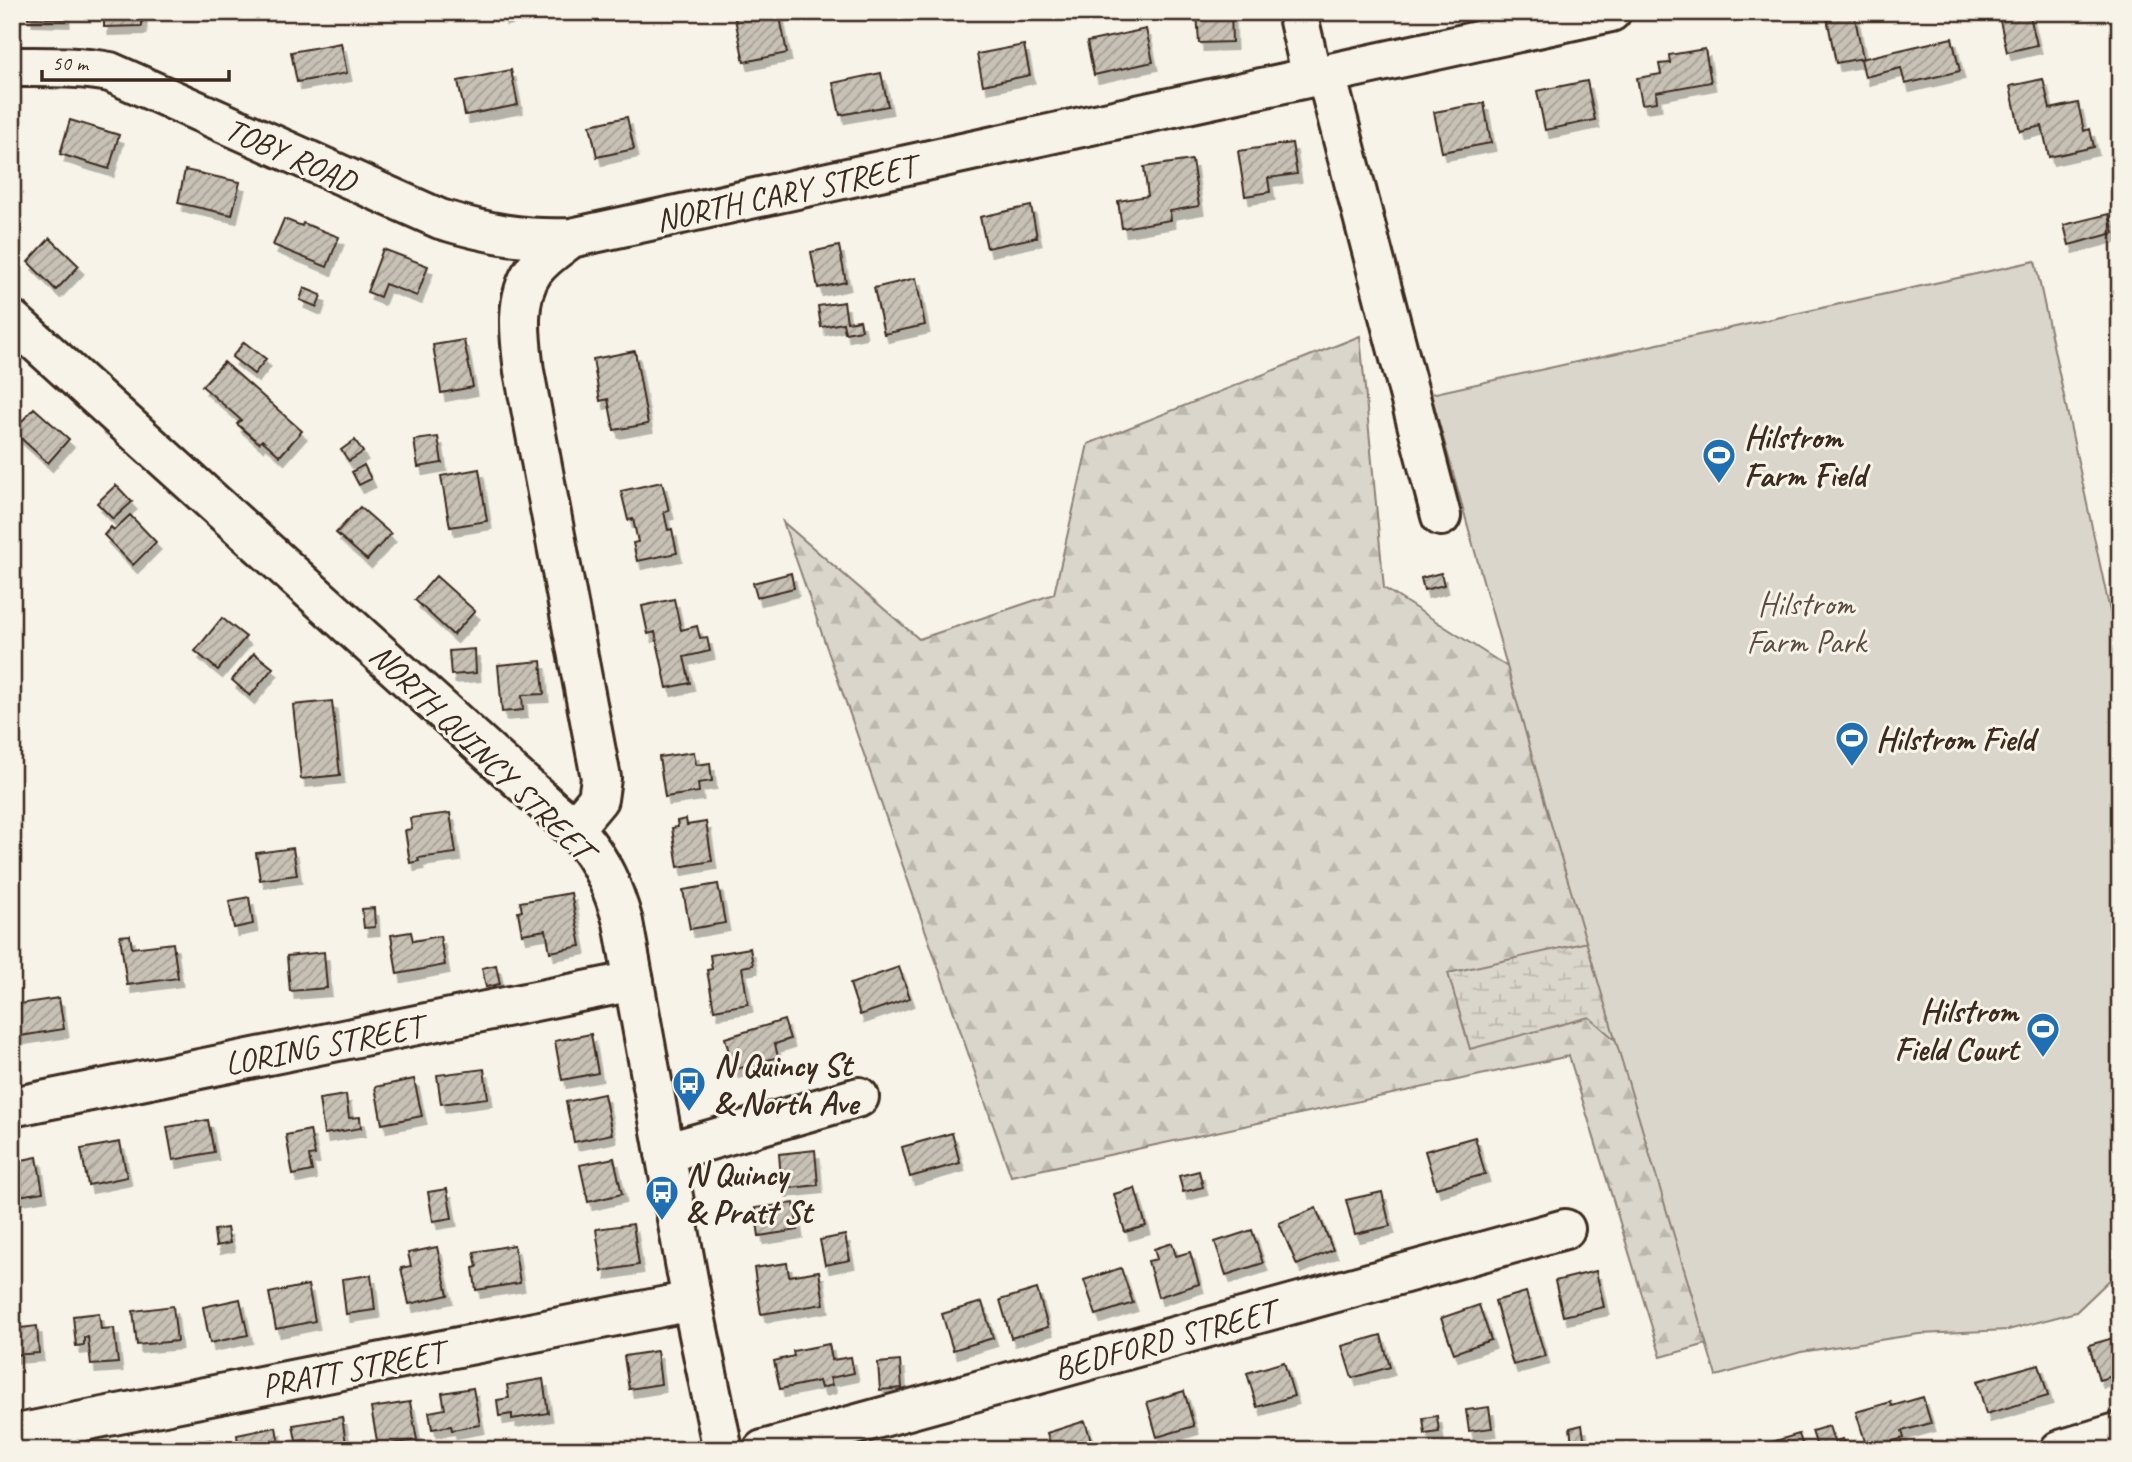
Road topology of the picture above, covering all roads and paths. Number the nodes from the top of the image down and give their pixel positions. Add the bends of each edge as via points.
1 (1297, 12) edge
2 (1611, 12) edge
3 (12, 67) edge
4 (1319, 76) junction
5 (571, 238) junction
6 (12, 320) edge
7 (1441, 516) dead end
8 (573, 829) junction
9 (634, 981) junction
10 (859, 1097) dead end
11 (12, 1107) edge
12 (665, 1153) junction
13 (1565, 1229) dead end
14 (692, 1301) junction
15 (2120, 1432) edge
16 (12, 1435) edge
17 (723, 1450) edge
18 (763, 1450) edge
19 (2060, 1450) edge

1 - 4 main road
2 - 4 main road, NORTH CARY STREET
3 - 5 main road, TOBY ROAD via 110,72 440,219 509,236
4 - 5 main road, NORTH CARY STREET
4 - 7 main road
5 - 8 main road, NORTH CARY STREET via 533,271 524,292 520,336 601,778 598,799
6 - 8 main road, NORTH QUINCY STREET
8 - 9 main road, NORTH QUINCY STREET via 599,861 614,891
9 - 11 main road, LORING STREET
9 - 12 main road, NORTH QUINCY STREET
10 - 12 main road
12 - 14 main road, NORTH QUINCY STREET
13 - 18 main road, BEDFORD STREET
14 - 16 main road, PRATT STREET
14 - 17 main road, NORTH QUINCY STREET
15 - 19 main road

